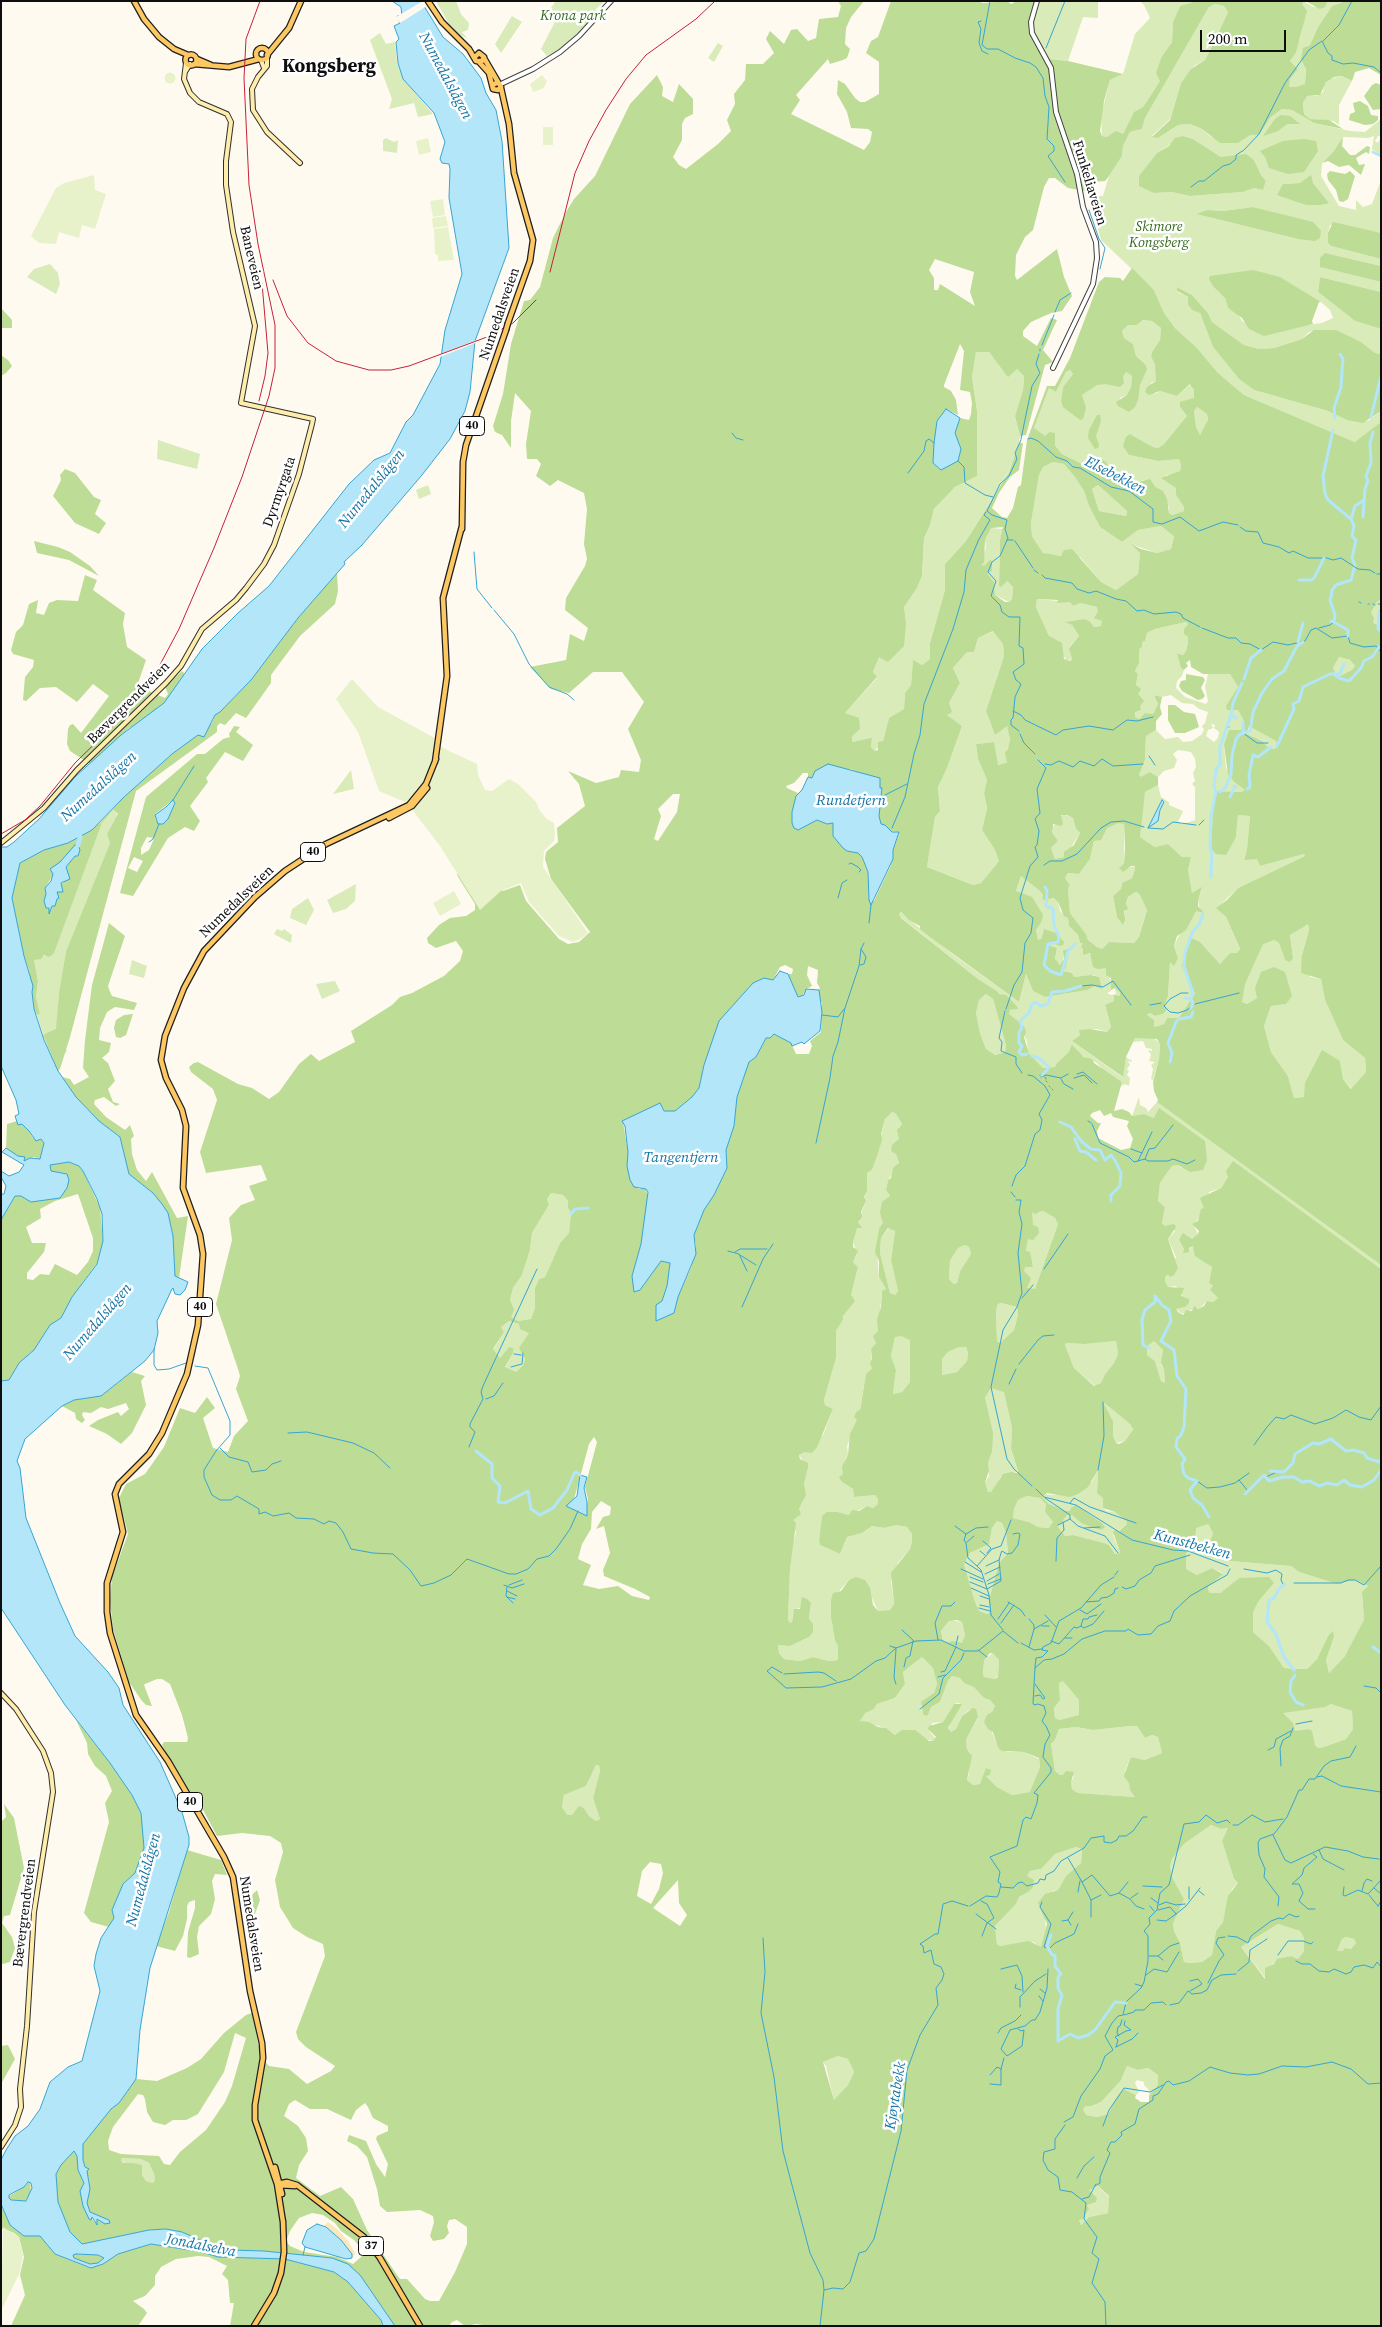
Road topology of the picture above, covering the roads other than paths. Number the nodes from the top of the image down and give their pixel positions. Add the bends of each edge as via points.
1 (134, 1) edge
2 (301, 1) edge
3 (428, 1) edge
4 (612, 1) edge
5 (1037, 1) edge
6 (455, 35) junction
7 (278, 43) junction
8 (263, 49) junction
9 (256, 53) junction
10 (479, 53) junction
11 (267, 56) junction
12 (484, 58) junction
13 (197, 59) junction
14 (477, 59) junction
15 (260, 60) junction
16 (189, 61) junction
17 (246, 63) junction
18 (217, 67) junction
19 (264, 68) junction
20 (492, 85) junction
21 (500, 85) junction
22 (495, 90) junction
23 (505, 109) junction
24 (300, 163) dead end
25 (1053, 368) dead end
26 (313, 419) joint
27 (260, 569) joint
28 (1, 843) edge
29 (1, 1693) edge
30 (1, 2147) edge
31 (279, 2184) junction
32 (254, 2326) edge
33 (420, 2326) edge

1 - 16 main road via 152,29
2 - 7 main road
3 - 6 main road, 40 via 439,19
4 - 21 street via 555,55
5 - 25 street, Funkeliaveien via 1031,22 1032,33 1051,68 1056,112 1077,174 1098,258 1093,284
6 - 10 main road, 40
6 - 14 main road, 40
7 - 8 main road
7 - 11 main road
8 - 9 main road
8 - 11 main road
9 - 15 main road
9 - 17 main road
10 - 12 main road, 40
10 - 14 main road
11 - 15 main road
11 - 19 main road
12 - 14 main road
12 - 21 main road, Numedalsveien / 40
13 - 16 main road
13 - 16 main road via 194,55
13 - 18 main road
14 - 20 main road, 40 via 489,73
15 - 17 main road
15 - 19 main road
16 - 18 main road
16 - 26 main road, Baneveien via 184,74 185,85 196,100 229,116 231,124 225,173 227,193 255,326 241,403
17 - 18 main road
19 - 24 main road via 254,83 251,97 255,116
20 - 21 main road
20 - 22 main road, 40
21 - 22 main road
21 - 23 main road, Numedalsveien / 40
22 - 23 main road, Numedalsveien / 40
23 - 31 main road, Numedalsveien / 40, bridge via 514,173 533,240 530,261 465,451 461,543 443,609 447,676 436,760 426,784 412,802 399,811 338,837 291,867 231,920 198,960 165,1036 161,1056 186,1126 183,1188 202,1247 200,1312 191,1363 169,1418 150,1454 119,1484 116,1492 122,1534 107,1583 107,1612 110,1633 136,1715 168,1761 233,1876 250,1991 262,2043 262,2067 254,2109 259,2134 273,2162
26 - 27 main road, Dyrmyrgata via 292,495 274,545
27 - 28 main road, Bævergrendveien via 236,600 202,629 175,674 77,770 44,808
29 - 30 main road, Bævergrendveien via 16,1709 43,1751 53,1788 34,1912 21,2107 15,2125
31 - 32 main road, Numedalsveien / 40 via 283,2260 276,2287
31 - 33 main road, 37 via 299,2186 369,2243

